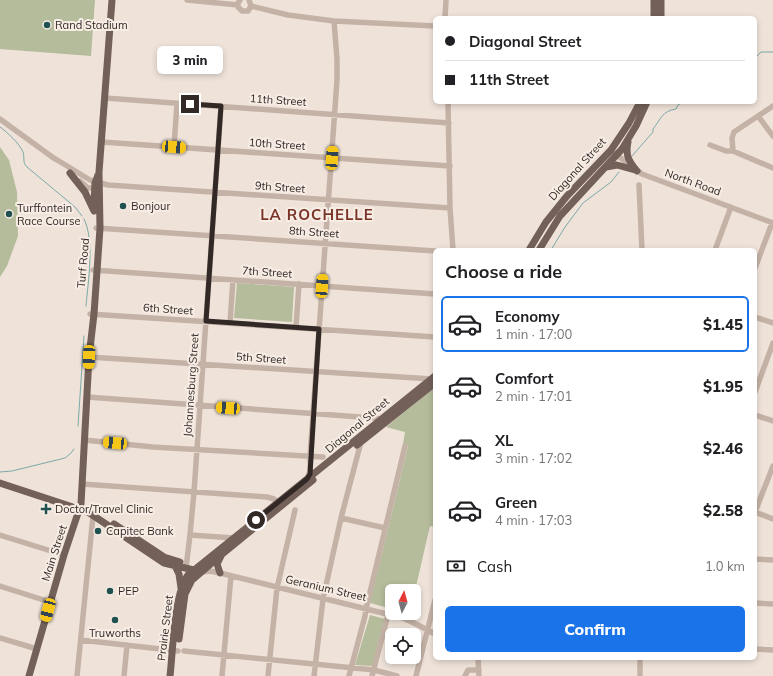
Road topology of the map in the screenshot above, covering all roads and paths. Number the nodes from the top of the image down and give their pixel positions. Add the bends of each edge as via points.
1 (112, 0) edge
2 (187, 0) edge
3 (249, 0) edge
4 (446, 0) edge
5 (654, 0) edge
6 (661, 0) edge
7 (239, 2) edge
8 (251, 6) junction
9 (445, 16) edge
10 (654, 16) edge
11 (661, 16) edge
12 (334, 21) junction
13 (433, 26) edge
14 (105, 98) junction
15 (177, 103) junction
16 (448, 104) edge
17 (639, 104) edge
18 (647, 104) edge
19 (221, 106) junction
20 (773, 106) edge
21 (335, 115) junction
22 (758, 116) junction
23 (0, 119) edge
24 (449, 123) junction
25 (773, 136) edge
26 (628, 140) junction
27 (102, 142) junction
28 (710, 145) dead end
29 (174, 147) junction
30 (218, 150) junction
31 (733, 151) junction
32 (614, 153) junction
33 (54, 158) junction
34 (332, 158) junction
35 (450, 166) junction
36 (605, 168) junction
37 (773, 168) edge
38 (636, 170) junction
39 (70, 173) junction
40 (98, 185) junction
41 (640, 185) dead end
42 (215, 192) junction
43 (329, 200) junction
44 (731, 207) junction
45 (450, 208) junction
46 (94, 211) junction
47 (773, 223) edge
48 (98, 228) junction
49 (212, 236) junction
50 (325, 243) junction
51 (453, 248) edge
52 (530, 248) edge
53 (540, 248) edge
54 (642, 248) edge
55 (716, 248) edge
56 (433, 251) edge
57 (757, 263) edge
58 (95, 270) junction
59 (209, 278) junction
60 (233, 280) junction
61 (299, 284) junction
62 (322, 286) junction
63 (433, 294) edge
64 (92, 314) junction
65 (757, 317) edge
66 (206, 321) junction
67 (230, 323) junction
68 (773, 323) edge
69 (296, 327) junction
70 (319, 329) junction
71 (433, 337) edge
72 (773, 343) edge
73 (89, 357) junction
74 (203, 364) junction
75 (316, 371) junction
76 (433, 379) edge
77 (433, 380) edge
78 (757, 387) edge
79 (87, 397) junction
80 (200, 406) junction
81 (313, 413) junction
82 (757, 416) edge
83 (382, 421) junction
84 (773, 421) edge
85 (84, 440) junction
86 (361, 442) junction
87 (405, 446) dead end
88 (197, 450) junction
89 (310, 456) junction
90 (323, 457) dead end
91 (773, 466) edge
92 (307, 479) junction
93 (0, 483) edge
94 (82, 484) junction
95 (194, 492) junction
96 (281, 502) junction
97 (81, 506) junction
98 (757, 507) edge
99 (295, 510) dead end
100 (757, 513) edge
101 (94, 516) junction
102 (341, 518) junction
103 (773, 519) edge
104 (385, 528) junction
105 (0, 535) edge
106 (190, 535) junction
107 (234, 538) junction
108 (64, 555) junction
109 (221, 556) junction
110 (757, 559) edge
111 (773, 560) edge
112 (175, 566) junction
113 (186, 566) junction
114 (202, 569) junction
115 (220, 573) junction
116 (231, 576) junction
117 (0, 586) edge
118 (181, 588) junction
119 (277, 588) junction
120 (323, 599) junction
121 (50, 602) junction
122 (757, 603) edge
123 (773, 604) edge
124 (433, 607) edge
125 (366, 609) junction
126 (385, 614) edge
127 (387, 620) edge
128 (409, 620) edge
129 (427, 629) junction
130 (433, 633) edge
131 (0, 638) edge
132 (81, 640) junction
133 (127, 645) junction
134 (37, 649) junction
135 (757, 649) edge
136 (773, 650) edge
137 (178, 651) junction
138 (224, 655) junction
139 (270, 660) junction
140 (478, 660) edge
141 (640, 660) edge
142 (315, 664) junction
143 (351, 668) junction
144 (373, 673) edge
145 (479, 673) edge
146 (388, 675) edge
147 (29, 676) edge
148 (77, 676) edge
149 (124, 676) edge
150 (170, 676) edge
151 (175, 676) edge
152 (222, 676) edge
153 (268, 676) edge
154 (314, 676) edge
155 (349, 676) edge
156 (397, 676) edge
157 (416, 676) edge
158 (465, 676) edge
159 (640, 676) edge

1 - 14 main road, Turf Road
2 - 7 street
3 - 8 street
4 - 9 street
5 - 10 main road
6 - 11 main road
7 - 8 street via 239,8 244,11 249,10
8 - 12 street via 288,15
12 - 13 street
12 - 21 street via 337,59
14 - 15 street, 11th Street
14 - 27 main road, Turf Road
15 - 19 street, 11th Street
15 - 29 street
16 - 24 street
17 - 32 main road, Diagonal Street
18 - 26 main road, Diagonal Street
19 - 21 street, 11th Street
19 - 30 street, Johannesburg Street
20 - 22 street
21 - 24 street, 11th Street
21 - 34 street
22 - 25 street
22 - 31 street via 733,134
23 - 33 street
24 - 35 street
26 - 32 main road, Diagonal Street
26 - 38 main road via 627,158
27 - 29 street, 10th Street
27 - 40 main road, Turf Road
28 - 31 street
29 - 30 street, 10th Street
30 - 34 street, 10th Street
30 - 42 street, Johannesburg Street
31 - 37 street
32 - 36 main road, Diagonal Street
32 - 38 street, North Road
32 - 52 main road, Diagonal Street via 567,196 546,222
33 - 39 street
33 - 40 street
34 - 35 street, 10th Street
34 - 43 street
35 - 45 street
36 - 38 main road via 618,165
36 - 53 main road, Diagonal Street via 560,216
38 - 44 street, North Road
39 - 40 street via 86,187
39 - 46 main road via 83,188
40 - 42 street, 9th Street
40 - 46 main road, Turf Road
40 - 48 main road, Turf Road
41 - 54 street
42 - 43 street, 9th Street
42 - 49 street, Johannesburg Street
43 - 45 street, 9th Street
43 - 50 street
44 - 47 street, North Road
44 - 55 street
45 - 51 street
46 - 48 main road, Turf Road
47 - 57 street
48 - 49 street, 8th Street
48 - 58 main road, Turf Road
49 - 50 street, 8th Street
49 - 59 street, Johannesburg Street
50 - 56 street, 8th Street
50 - 62 street
58 - 59 street, 7th Street
58 - 64 main road, Turf Road
59 - 60 street, 7th Street
59 - 66 street, Johannesburg Street
60 - 61 street, 7th Street
60 - 67 street
61 - 62 street, 7th Street
61 - 69 street
62 - 63 street, 7th Street
62 - 70 street
64 - 66 street, 6th Street
64 - 73 main road, Turf Road
65 - 68 street
66 - 67 street, 6th Street
66 - 74 street, Johannesburg Street
67 - 69 street, 6th Street
69 - 70 street, 6th Street
70 - 71 street, 6th Street
70 - 75 street
72 - 78 street
73 - 74 street, 5th Street
73 - 79 main road, Turf Road
74 - 75 street, 5th Street
74 - 80 street, Johannesburg Street
75 - 76 street, 5th Street
75 - 81 street
77 - 83 main road, Diagonal Street
79 - 80 street
79 - 85 main road, Turf Road
80 - 81 street
80 - 88 street, Johannesburg Street
81 - 83 street
81 - 89 street
82 - 84 street
83 - 86 main road, Diagonal Street
83 - 92 main road, Diagonal Street
85 - 88 street
85 - 94 main road, Turf Road
86 - 96 main road, Diagonal Street
86 - 102 street
87 - 104 street
88 - 89 street
88 - 95 street, Johannesburg Street
89 - 90 street
89 - 92 street
91 - 98 street
92 - 96 main road, Diagonal Street
93 - 97 main road
94 - 95 street
94 - 97 main road, Turf Road
95 - 96 street via 267,497
95 - 106 street, Johannesburg Street
96 - 107 main road, Diagonal Street
96 - 109 main road, Diagonal Street
97 - 101 main road, Geranium Street
97 - 108 main road, Main Street
97 - 113 main road, Geranium Street via 164,557
99 - 119 street
100 - 103 street
101 - 112 main road, Geranium Street via 158,560
101 - 132 street
102 - 104 street
102 - 120 street
104 - 125 street
105 - 108 street
106 - 107 street
106 - 113 street, Johannesburg Street
107 - 114 main road, Diagonal Street
108 - 121 main road, Main Street
109 - 114 main road, Diagonal Street
109 - 115 main road via 217,564
110 - 111 street
112 - 113 main road, Geranium Street
112 - 118 main road
113 - 114 main road, Geranium Street
114 - 115 street, Geranium Street
114 - 118 main road, Prairie Street via 187,577
114 - 137 main road, Prairie Street via 192,580 185,594
115 - 116 street, Geranium Street
116 - 119 street, Geranium Street
116 - 138 street
117 - 121 street
118 - 137 main road, Prairie Street
119 - 120 street, Geranium Street
119 - 139 street
120 - 125 street, Geranium Street
120 - 142 street
121 - 134 main road, Main Street
122 - 123 street
124 - 129 street
125 - 126 street, Geranium Street
125 - 143 street
127 - 144 street
128 - 129 street, Geranium Street
129 - 130 street, Geranium Street
129 - 157 street
131 - 134 street
132 - 133 street
132 - 148 street
133 - 137 street
133 - 149 street
134 - 147 main road, Main Street
135 - 136 street
137 - 138 street
137 - 150 main road, Prairie Street
137 - 151 main road, Prairie Street
138 - 139 street
138 - 152 street
139 - 142 street
139 - 153 street
140 - 145 street
141 - 159 street
142 - 143 street
142 - 154 street
143 - 144 street
143 - 155 street
144 - 146 street
145 - 158 street via 468,670
146 - 156 street

